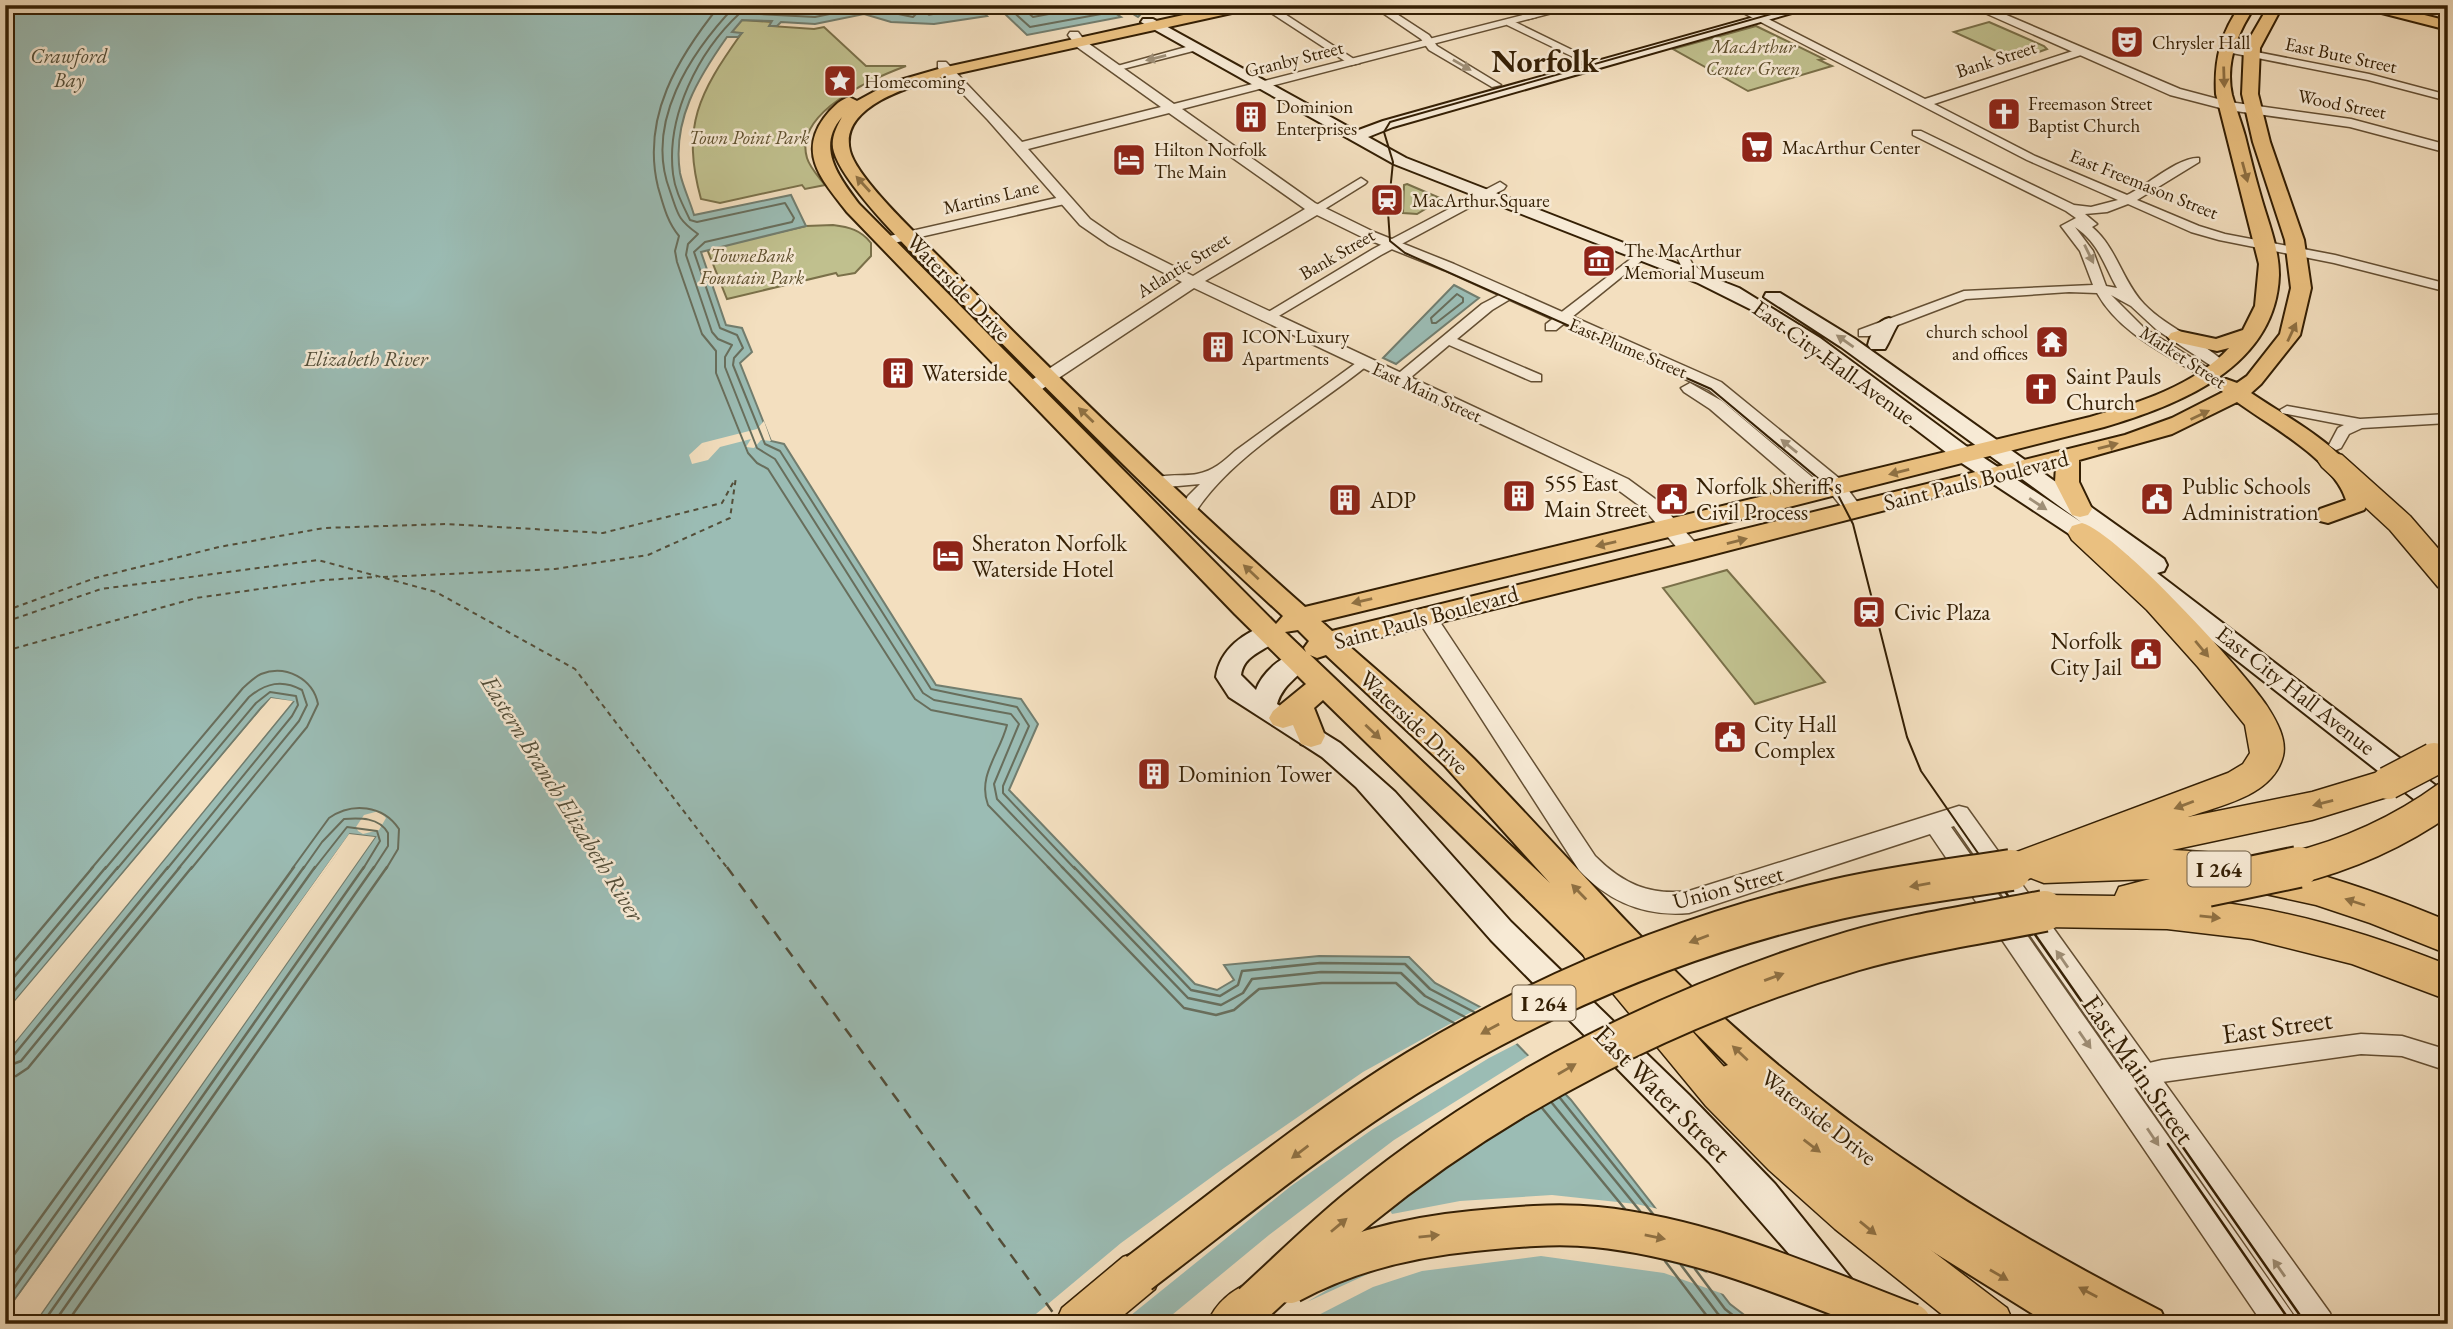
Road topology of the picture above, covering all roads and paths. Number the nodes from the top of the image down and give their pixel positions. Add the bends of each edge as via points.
1 (1222, 5) edge
2 (1250, 5) edge
3 (1264, 5) edge
4 (1376, 5) edge
5 (1511, 5) edge
6 (1577, 5) edge
7 (1732, 5) edge
8 (1773, 5) edge
9 (1813, 5) edge
10 (1960, 5) edge
11 (1973, 5) edge
12 (2249, 5) edge
13 (2276, 5) edge
14 (2367, 5) edge
15 (2390, 5) edge
16 (1748, 12) junction
17 (1531, 17) junction
18 (1763, 20) junction
19 (2448, 20) edge
20 (1510, 23) junction
21 (1152, 24) junction
22 (2448, 26) edge
23 (1077, 39) junction
24 (1431, 43) junction
25 (1197, 47) junction
26 (2226, 49) junction
27 (2076, 53) junction
28 (2252, 55) junction
29 (1592, 62) junction
30 (1355, 63) junction
31 (945, 68) junction
32 (1115, 68) junction
33 (1266, 85) junction
34 (1496, 85) junction
35 (2448, 99) edge
36 (1925, 103) junction
37 (2228, 106) junction
38 (1170, 109) junction
39 (2252, 109) junction
40 (1355, 132) junction
41 (1917, 133) dead end
42 (1019, 147) junction
43 (2448, 149) edge
44 (2195, 160) dead end
45 (1361, 182) dead end
46 (1500, 186) junction
47 (1483, 194) junction
48 (1065, 200) junction
49 (2128, 200) junction
50 (2070, 208) junction
51 (1316, 209) junction
52 (2110, 209) junction
53 (2080, 225) junction
54 (908, 235) junction
55 (885, 241) junction
56 (2265, 245) junction
57 (1390, 246) junction
58 (2298, 251) junction
59 (1641, 255) junction
60 (1683, 257) junction
61 (905, 262) junction
62 (934, 262) junction
63 (1704, 279) junction
64 (1194, 282) junction
65 (2448, 288) edge
66 (2102, 289) junction
67 (1501, 298) junction
68 (2135, 303) junction
69 (1267, 317) junction
70 (1557, 323) junction
71 (1889, 324) joint
72 (2252, 333) junction
73 (2178, 337) junction
74 (1448, 340) junction
75 (1363, 362) junction
76 (2215, 370) junction
77 (1859, 377) junction
78 (1536, 378) dead end
79 (1399, 380) junction
80 (1900, 380) junction
81 (1039, 384) junction
82 (2243, 388) junction
83 (2287, 410) junction
84 (2448, 418) edge
85 (2360, 424) junction
86 (1994, 448) junction
87 (2334, 453) junction
88 (1966, 455) junction
89 (2068, 457) junction
90 (2022, 468) junction
91 (1224, 469) junction
92 (1994, 474) junction
93 (1156, 483) junction
94 (1828, 490) junction
95 (1854, 511) junction
96 (1187, 512) junction
97 (2328, 515) dead end
98 (2081, 521) junction
99 (1673, 528) junction
100 (2448, 549) edge
101 (1692, 552) junction
102 (1532, 561) junction
103 (1476, 574) junction
104 (2448, 580) edge
105 (1559, 584) junction
106 (1425, 615) junction
107 (1301, 618) junction
108 (1270, 633) junction
109 (1328, 641) junction
110 (1297, 660) junction
111 (1323, 685) junction
112 (1282, 710) junction
113 (1311, 736) joint
114 (2443, 765) edge
115 (2448, 797) edge
116 (2448, 810) edge
117 (1959, 815) joint
118 (1935, 823) junction
119 (2011, 870) junction
120 (2044, 911) junction
121 (2434, 931) edge
122 (1600, 950) junction
123 (2448, 984) edge
124 (2448, 1061) edge
125 (2143, 1075) junction
126 (2114, 1081) junction
127 (1241, 1314) edge
128 (1078, 1324) edge
129 (1863, 1324) edge
130 (1911, 1324) edge
131 (1991, 1324) edge
132 (2087, 1324) edge
133 (2148, 1324) edge
134 (2281, 1324) edge
135 (2319, 1324) edge

1 - 21 main road
2 - 21 main road
3 - 30 street
4 - 24 street
5 - 17 street
6 - 17 street, Granby Street
7 - 16 street, East Freemason Street
8 - 16 main road
9 - 18 main road
10 - 27 street
11 - 27 street
12 - 26 main road, Saint Pauls Boulevard
13 - 28 main road, Saint Pauls Boulevard via 2258,30
14 - 22 main road
15 - 19 main road
16 - 18 street, East Freemason Street
16 - 29 main road
17 - 20 street, Granby Street
18 - 29 main road
18 - 36 street, East Freemason Street
20 - 24 street, Granby Street
20 - 29 street
21 - 23 main road
21 - 25 main road, East City Hall Avenue
23 - 31 main road
23 - 32 street, East Plume Street
24 - 30 street, Granby Street
24 -> 34 street
25 -> 32 street
25 - 33 main road, East City Hall Avenue
26 - 28 street, East Bute Street
26 -> 37 main road, Saint Pauls Boulevard via 2223,76
27 - 36 street, Bank Street
27 - 37 street, Wood Street via 2170,96
28 - 35 street, East Bute Street via 2369,77
28 - 39 main road, Saint Pauls Boulevard
29 - 34 main road
29 - 40 main road
30 - 33 street, Granby Street
31 - 42 street, East Main Street
54 -> 31 main road, Waterside Drive via 849,169 841,152 842,136 855,113 877,95
31 - 55 main road, Waterside Drive via 897,77 860,94 834,117 821,137 819,152 827,171 853,208
32 - 38 street, East Plume Street
33 - 38 street, Granby Street
33 - 40 main road, East City Hall Avenue
34 - 40 main road
36 - 49 street, East Freemason Street via 2031,158
37 - 39 street, Wood Street
37 -> 56 main road, Saint Pauls Boulevard
38 - 42 street, Granby Street
38 - 51 street, East Plume Street
39 - 43 street, Wood Street via 2351,123
39 - 58 main road, Saint Pauls Boulevard
40 - 46 main road, East City Hall Avenue
40 - 47 main road, East City Hall Avenue via 1406,164
41 - 50 street
42 - 48 street, East Main Street
44 - 49 street
45 - 51 street, Atlantic Street
46 - 47 street, Bank Street
46 - 60 main road, East City Hall Avenue
47 - 57 street, Bank Street
47 - 59 main road, East City Hall Avenue
48 - 54 street, Martins Lane
48 - 64 street, East Main Street via 1085,222 1114,242
49 - 52 street
49 - 56 street, East Freemason Street via 2204,232
50 - 52 street
50 - 53 street
51 - 57 street, East Plume Street
51 - 64 street, Atlantic Street
52 - 53 street
53 -> 66 street, Market Street
53 - 68 street, Market Street via 2105,246 2118,279
54 - 55 street, Martins Lane
54 - 62 main road, Waterside Drive
55 - 61 main road, Waterside Drive
56 - 58 street, East Freemason Street
56 - 72 main road, Saint Pauls Boulevard via 2268,294
57 - 67 street, East Plume Street
57 - 69 street, Bank Street
58 - 65 street, East Freemason Street
82 -> 58 main road, Saint Pauls Boulevard via 2282,351 2297,322 2303,284
59 - 63 main road, East City Hall Avenue
59 - 70 street
60 - 63 street via 1687,267
80 -> 60 main road, East City Hall Avenue via 1801,313
61 - 62 main road
61 - 81 main road, Waterside Drive
62 - 81 main road, Waterside Drive
63 - 77 main road, East City Hall Avenue via 1775,316
64 - 69 street, East Main Street
64 - 81 street, Atlantic Street
66 - 68 street
66 - 71 street via 1964,295
66 - 76 street, Market Street via 2129,321
67 - 70 street, East Plume Street
67 - 74 street
68 - 73 street, Market Street
69 - 75 street, East Main Street
70 - 94 street, East Plume Street via 1698,392
71 - 80 main road via 1871,339
72 - 73 main road via 2217,345
72 - 76 main road, Saint Pauls Boulevard
73 - 76 street, Market Street
74 - 78 street
74 - 79 street
75 - 79 street, East Main Street
75 - 91 street
76 - 82 main road, Market Street
76 - 86 main road, Saint Pauls Boulevard via 2174,395 2130,413
77 - 80 main road
77 - 88 main road, East City Hall Avenue
79 - 99 street, East Main Street via 1621,483
80 - 86 main road, East City Hall Avenue
93 -> 81 main road, Waterside Drive
81 - 108 main road, Waterside Drive via 1137,501
82 - 83 main road
82 - 87 main road, Market Street
89 -> 82 main road, Saint Pauls Boulevard via 2178,425
83 - 85 street
83 - 87 main road
84 - 85 street
85 - 87 street via 2343,431
86 - 88 main road, Saint Pauls Boulevard
86 - 90 main road, East City Hall Avenue
87 - 97 main road via 2358,500 2353,507
87 - 100 highway via 2410,509
87 - 104 highway
88 - 92 main road, East City Hall Avenue
88 -> 94 main road, Saint Pauls Boulevard
89 - 90 main road, Saint Pauls Boulevard
89 - 98 main road via 2067,482
90 - 92 main road, Saint Pauls Boulevard
90 - 98 main road, East City Hall Avenue
91 - 93 street via 1201,479
91 - 96 street
92 - 95 main road, Saint Pauls Boulevard
92 -> 98 main road, East City Hall Avenue
93 - 96 main road, Waterside Drive
94 - 95 street, East Plume Street
94 - 99 main road, Saint Pauls Boulevard
101 -> 95 main road, Saint Pauls Boulevard
107 -> 96 main road, Waterside Drive
98 - 114 main road, East City Hall Avenue
98 - 116 main road, East City Hall Avenue
98 -> 119 highway via 2203,650 2254,714 2263,730 2266,755 2255,774 2240,783
99 - 101 street, East Main Street
99 -> 102 main road, Saint Pauls Boulevard
101 - 105 main road, Saint Pauls Boulevard
102 - 103 main road, Saint Pauls Boulevard
102 - 105 main road
103 - 106 main road via 1422,601
103 -> 107 main road, Saint Pauls Boulevard
105 - 106 main road, Saint Pauls Boulevard
106 - 109 main road, Saint Pauls Boulevard
106 - 118 street, Union Street via 1579,853 1605,882 1628,895 1655,903 1689,902
107 - 108 main road, Saint Pauls Boulevard
107 - 109 main road, Waterside Drive
108 - 110 main road, Waterside Drive
108 - 112 main road via 1238,654 1228,673 1238,690
109 - 110 main road, Saint Pauls Boulevard
133 -> 109 main road, Waterside Drive via 1969,1224 1852,1145 1777,1086 1676,992 1452,755
110 - 111 main road, Waterside Drive
110 - 112 main road via 1270,685
111 - 112 main road
111 -> 122 main road, Waterside Drive
112 - 113 main road
113 - 129 main road, East Water Street via 1375,789 1502,933 1672,1098 1758,1189
114 -> 119 highway, bridge via 2312,806
115 - 120 highway, bridge via 2398,831 2307,865
117 - 118 street, Union Street
125 -> 117 street, East Main Street
118 -> 126 street, East Main Street
121 -> 119 highway, I 264 via 2324,892 2231,871 2147,864
119 -> 128 highway, I 264, bridge via 1841,899 1724,930 1599,977 1500,1023 1356,1110
120 -> 123 highway via 2164,913 2252,922 2344,944
127 -> 120 highway, bridge via 1363,1204 1445,1143 1518,1096 1633,1035 1718,998 1855,950
122 -> 131 highway via 1750,1122 1857,1220
122 -> 132 main road, Waterside Drive via 1797,1135 1949,1243
124 - 125 street, East Street via 2402,1046 2361,1044
125 - 126 street, East Street
135 -> 125 street, East Main Street
126 -> 134 street, East Main Street
127 -> 130 highway, bridge via 1308,1272 1359,1252 1417,1237 1559,1226 1636,1233 1723,1254

